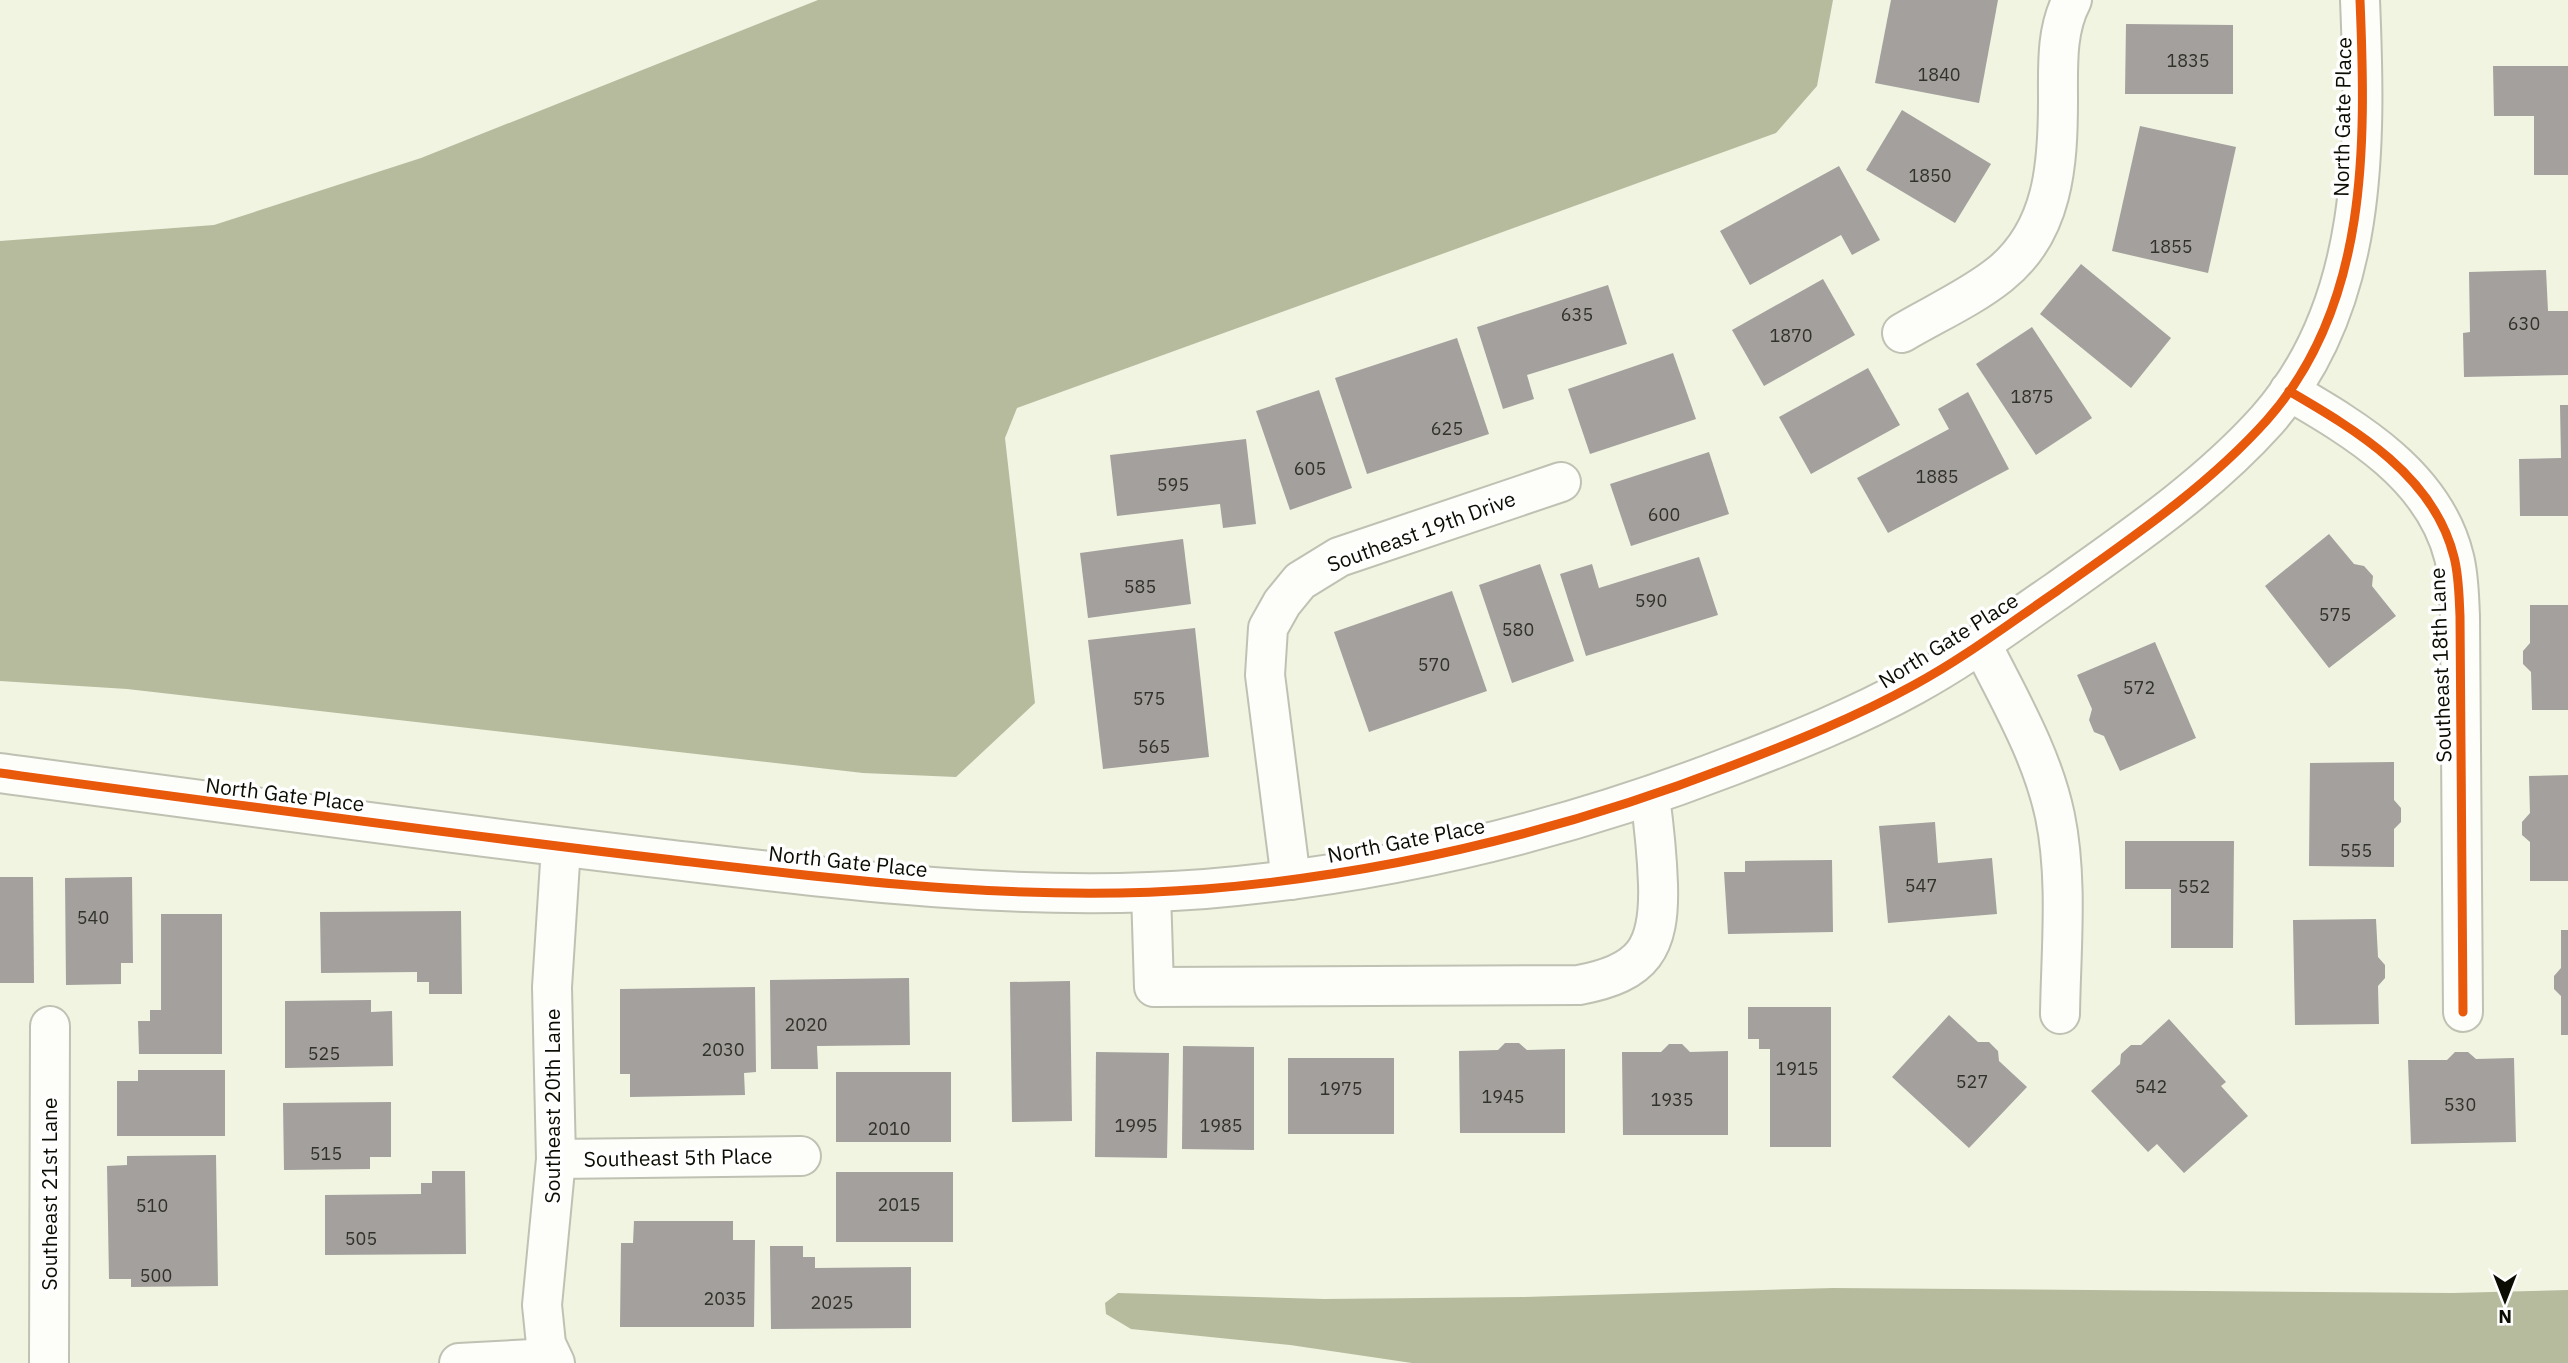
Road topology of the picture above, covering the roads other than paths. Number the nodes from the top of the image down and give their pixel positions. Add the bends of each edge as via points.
1 (2072, 0) edge
2 (2360, 0) edge
3 (1902, 333) dead end
4 (2289, 391) junction
5 (1561, 482) dead end
6 (1981, 643) junction
7 (0, 773) edge
8 (1650, 797) junction
9 (561, 847) junction
10 (1291, 880) junction
11 (1151, 892) junction
12 (2463, 1012) dead end
13 (2060, 1014) dead end
14 (50, 1026) dead end
15 (801, 1156) dead end
16 (556, 1158) junction
17 (553, 1360) edge
18 (49, 1363) edge
19 (459, 1363) edge

1 - 3 street via 2059,40 2057,160 2039,225 1999,275
2 - 4 street, North Gate Place via 2362,163 2352,242 2328,322
4 - 6 street, North Gate Place via 2237,451 2189,493
4 - 12 street, Southeast 18th Lane via 2346,424 2406,474 2437,515 2455,559 2460,616
5 - 10 street, Southeast 19th Drive via 1339,557 1300,581 1282,603 1268,628 1265,676
6 - 8 street, North Gate Place via 1919,683 1852,717
6 - 13 street via 2040,764 2055,817 2061,886
7 - 9 street, North Gate Place
8 - 10 street, North Gate Place via 1399,864
8 - 11 street via 1657,849 1659,920 1655,935 1630,967 1598,982 1154,988
9 - 11 street, North Gate Place via 919,886
9 - 16 street, Southeast 20th Lane via 552,987
10 - 11 street, North Gate Place
14 - 18 street, Southeast 21st Lane
15 - 16 street, Southeast 5th Place
16 - 17 street, Southeast 20th Lane via 542,1305 546,1344
17 - 19 street

